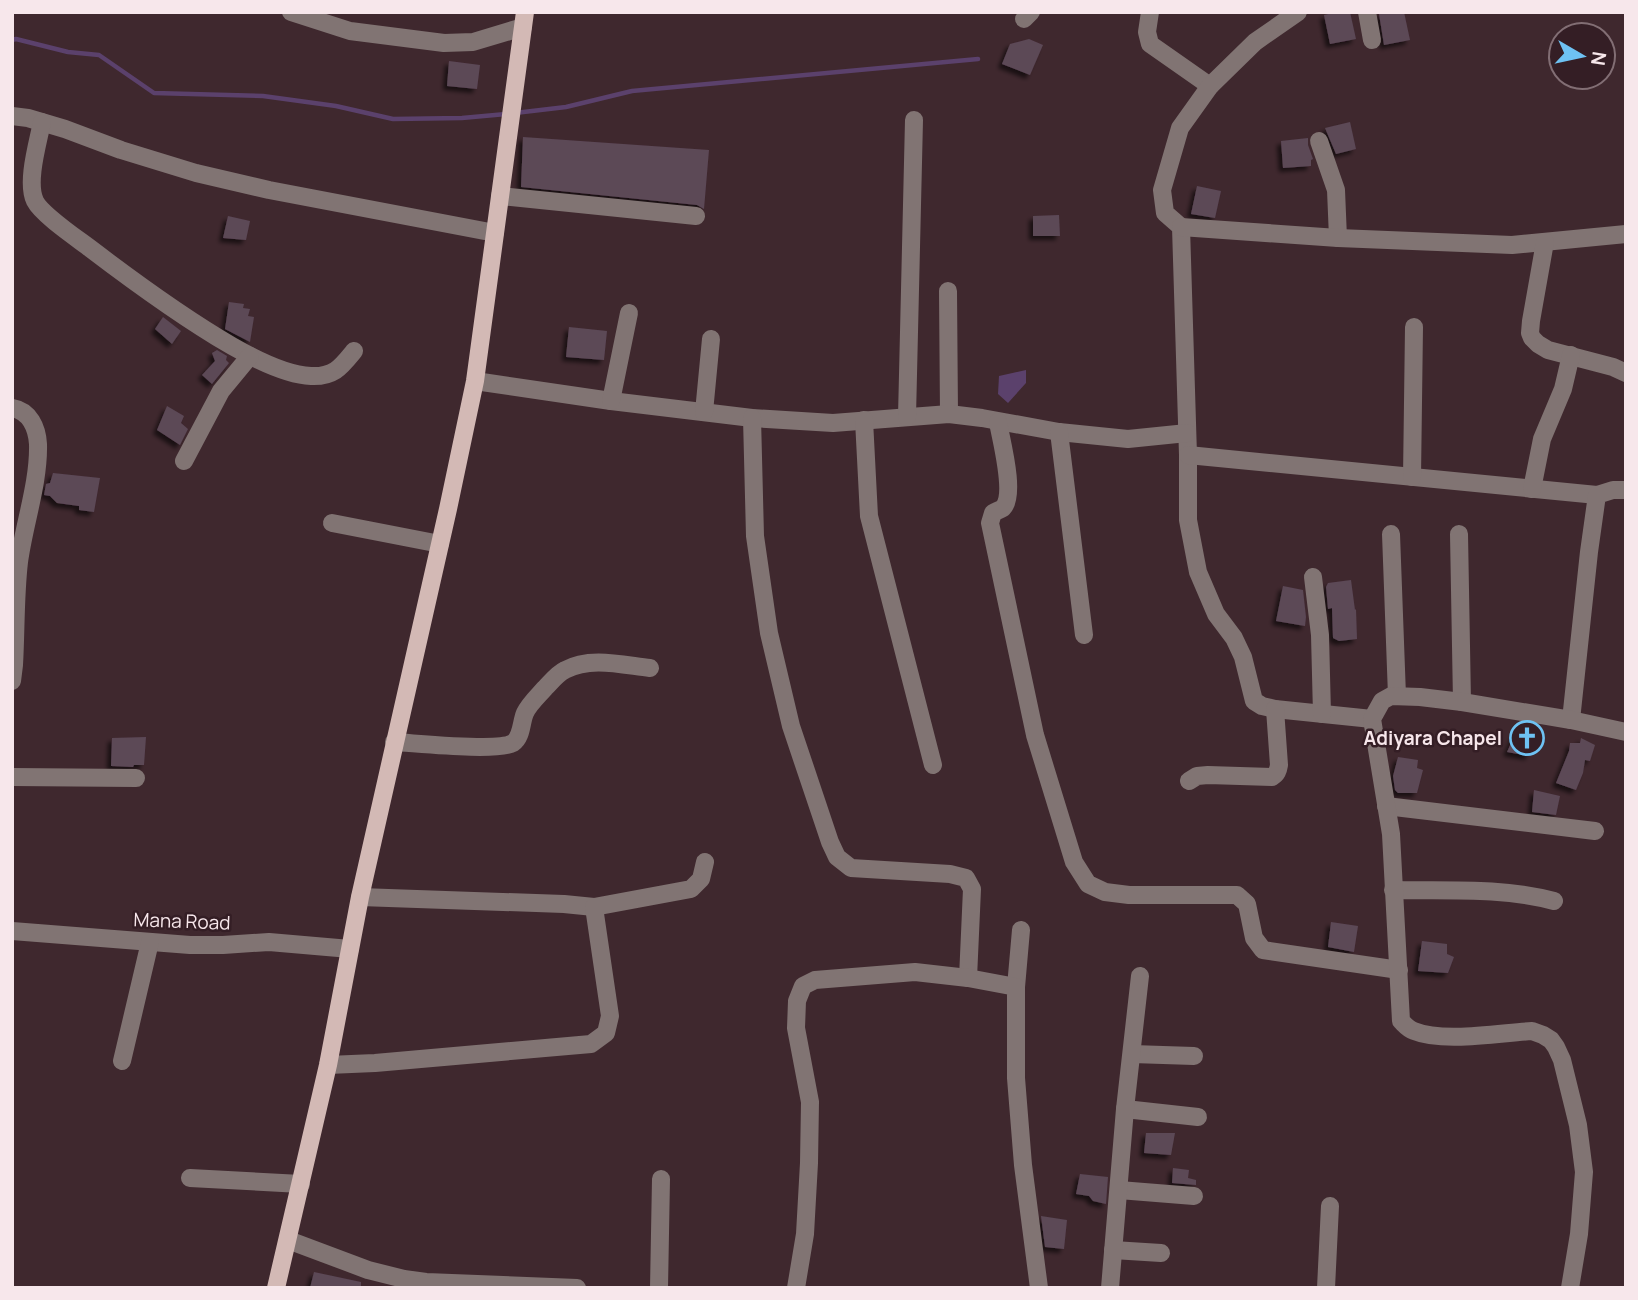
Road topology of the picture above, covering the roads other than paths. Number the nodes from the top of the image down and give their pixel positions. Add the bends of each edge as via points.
1 (291, 12) edge
2 (1150, 12) edge
3 (1298, 12) edge
4 (1367, 12) edge
5 (312, 16) edge
6 (524, 20) edge
7 (1372, 40) dead end
8 (1210, 86) junction
9 (12, 117) edge
10 (914, 120) dead end
11 (42, 122) junction
12 (1319, 141) dead end
13 (500, 196) junction
14 (696, 216) dead end
15 (1181, 227) junction
16 (495, 233) junction
17 (1626, 234) edge
18 (1338, 238) junction
19 (1545, 242) junction
20 (948, 291) dead end
21 (629, 313) dead end
22 (1414, 327) dead end
23 (711, 339) dead end
24 (354, 351) dead end
25 (1571, 355) junction
26 (250, 356) junction
27 (1626, 373) edge
28 (475, 380) junction
29 (611, 401) junction
30 (12, 408) edge
31 (704, 412) junction
32 (949, 414) junction
33 (907, 417) junction
34 (752, 418) junction
35 (864, 420) junction
36 (998, 422) junction
37 (1059, 432) junction
38 (1187, 433) junction
39 (1188, 455) junction
40 (184, 461) dead end
41 (1412, 477) junction
42 (1532, 489) junction
43 (1626, 490) edge
44 (1597, 495) junction
45 (332, 523) dead end
46 (1391, 534) dead end
47 (1459, 534) dead end
48 (440, 544) junction
49 (1313, 577) dead end
50 (1084, 635) dead end
51 (650, 668) dead end
52 (12, 681) edge
53 (1397, 696) junction
54 (1462, 702) junction
55 (1275, 709) junction
56 (1322, 713) junction
57 (1372, 719) junction
58 (1572, 720) junction
59 (1626, 732) edge
60 (394, 742) junction
61 (933, 765) dead end
62 (12, 777) edge
63 (136, 778) dead end
64 (1189, 781) dead end
65 (1386, 806) junction
66 (1595, 831) dead end
67 (705, 862) dead end
68 (1393, 890) junction
69 (360, 897) junction
70 (1554, 901) dead end
71 (594, 907) junction
72 (1021, 930) dead end
73 (12, 931) edge
74 (150, 942) junction
75 (350, 949) junction
76 (1399, 970) junction
77 (1140, 976) dead end
78 (968, 978) junction
79 (1016, 987) junction
80 (1132, 1054) junction
81 (1194, 1056) dead end
82 (122, 1061) dead end
83 (328, 1065) junction
84 (1125, 1109) junction
85 (1198, 1117) dead end
86 (190, 1178) dead end
87 (661, 1179) dead end
88 (301, 1184) junction
89 (1118, 1190) junction
90 (1194, 1196) dead end
91 (1330, 1206) dead end
92 (288, 1240) junction
93 (1113, 1250) junction
94 (1161, 1253) dead end
95 (555, 1287) edge
96 (276, 1288) edge
97 (577, 1288) edge
98 (659, 1288) edge
99 (796, 1288) edge
100 (1039, 1288) edge
101 (1110, 1288) edge
102 (1326, 1288) edge
103 (1570, 1288) edge

1 - 5 street
2 - 8 street via 1150,44
3 - 8 street via 1255,42
4 - 7 street
5 - 6 street via 350,31 444,43 473,43
6 - 13 main road
8 - 15 street via 1180,128 1162,190 1165,214
9 - 11 street
10 - 33 street
11 - 16 street via 195,173
11 - 26 street via 31,191 36,203 153,296
12 - 18 street via 1336,190
13 - 14 street
13 - 16 main road
15 - 18 street
15 - 38 street
16 - 28 main road
17 - 19 street
18 - 19 street via 1512,245
19 - 25 street via 1530,333 1548,350
20 - 32 street
21 - 29 street
22 - 41 street
23 - 31 street
24 - 26 street via 341,368 309,376
25 - 27 street
25 - 42 street via 1563,389 1542,439
26 - 40 street via 221,391
28 - 29 street
28 - 48 main road
29 - 31 street
30 - 52 street via 31,419 38,442 19,563
31 - 34 street
32 - 33 street
32 - 36 street
33 - 35 street
34 - 35 street via 833,423
34 - 78 street via 755,536 769,633 791,726 830,842 837,857 851,867 966,878 972,889
35 - 61 street via 869,516
36 - 37 street
36 - 76 street via 1008,498 990,523 1035,735 1074,862 1088,884 1129,895 1237,895 1247,904 1254,939 1263,950
37 - 38 street via 1128,439
37 - 50 street
38 - 39 street
39 - 41 street
39 - 55 street via 1188,520 1198,572 1216,614 1243,657 1254,701
41 - 42 street
42 - 44 street
43 - 44 street
44 - 58 street
45 - 48 street
46 - 53 street
47 - 54 street
48 - 60 main road
49 - 56 street
51 - 60 street via 602,662 563,671 535,698 513,743
53 - 54 street
53 - 57 street via 1382,701
54 - 58 street
55 - 56 street
55 - 64 street via 1279,765 1272,778 1208,775
56 - 57 street
57 - 65 street
58 - 59 street
60 - 69 main road
62 - 63 street
65 - 66 street
65 - 68 street
67 - 71 street via 701,879 691,889
68 - 70 street via 1509,893
68 - 76 street
69 - 71 street
69 - 75 main road
71 - 83 street via 610,1016 606,1033 591,1044
72 - 79 street
73 - 74 street, Mana Road
74 - 75 street, Mana Road via 269,942
74 - 82 street
75 - 83 main road
76 - 103 street via 1401,1021 1410,1030 1445,1037 1532,1031 1556,1047 1578,1125 1584,1172
77 - 80 street
78 - 79 street
78 - 99 street via 915,972 815,980 803,986 796,1028 810,1102 809,1163
79 - 100 street via 1016,1078
80 - 81 street
80 - 84 street
83 - 88 main road
84 - 85 street
84 - 89 street
86 - 88 street
87 - 98 street
88 - 92 main road
89 - 90 street
89 - 93 street
91 - 102 street
92 - 95 street via 404,1279
92 - 96 main road
93 - 94 street
93 - 101 street
95 - 97 street

